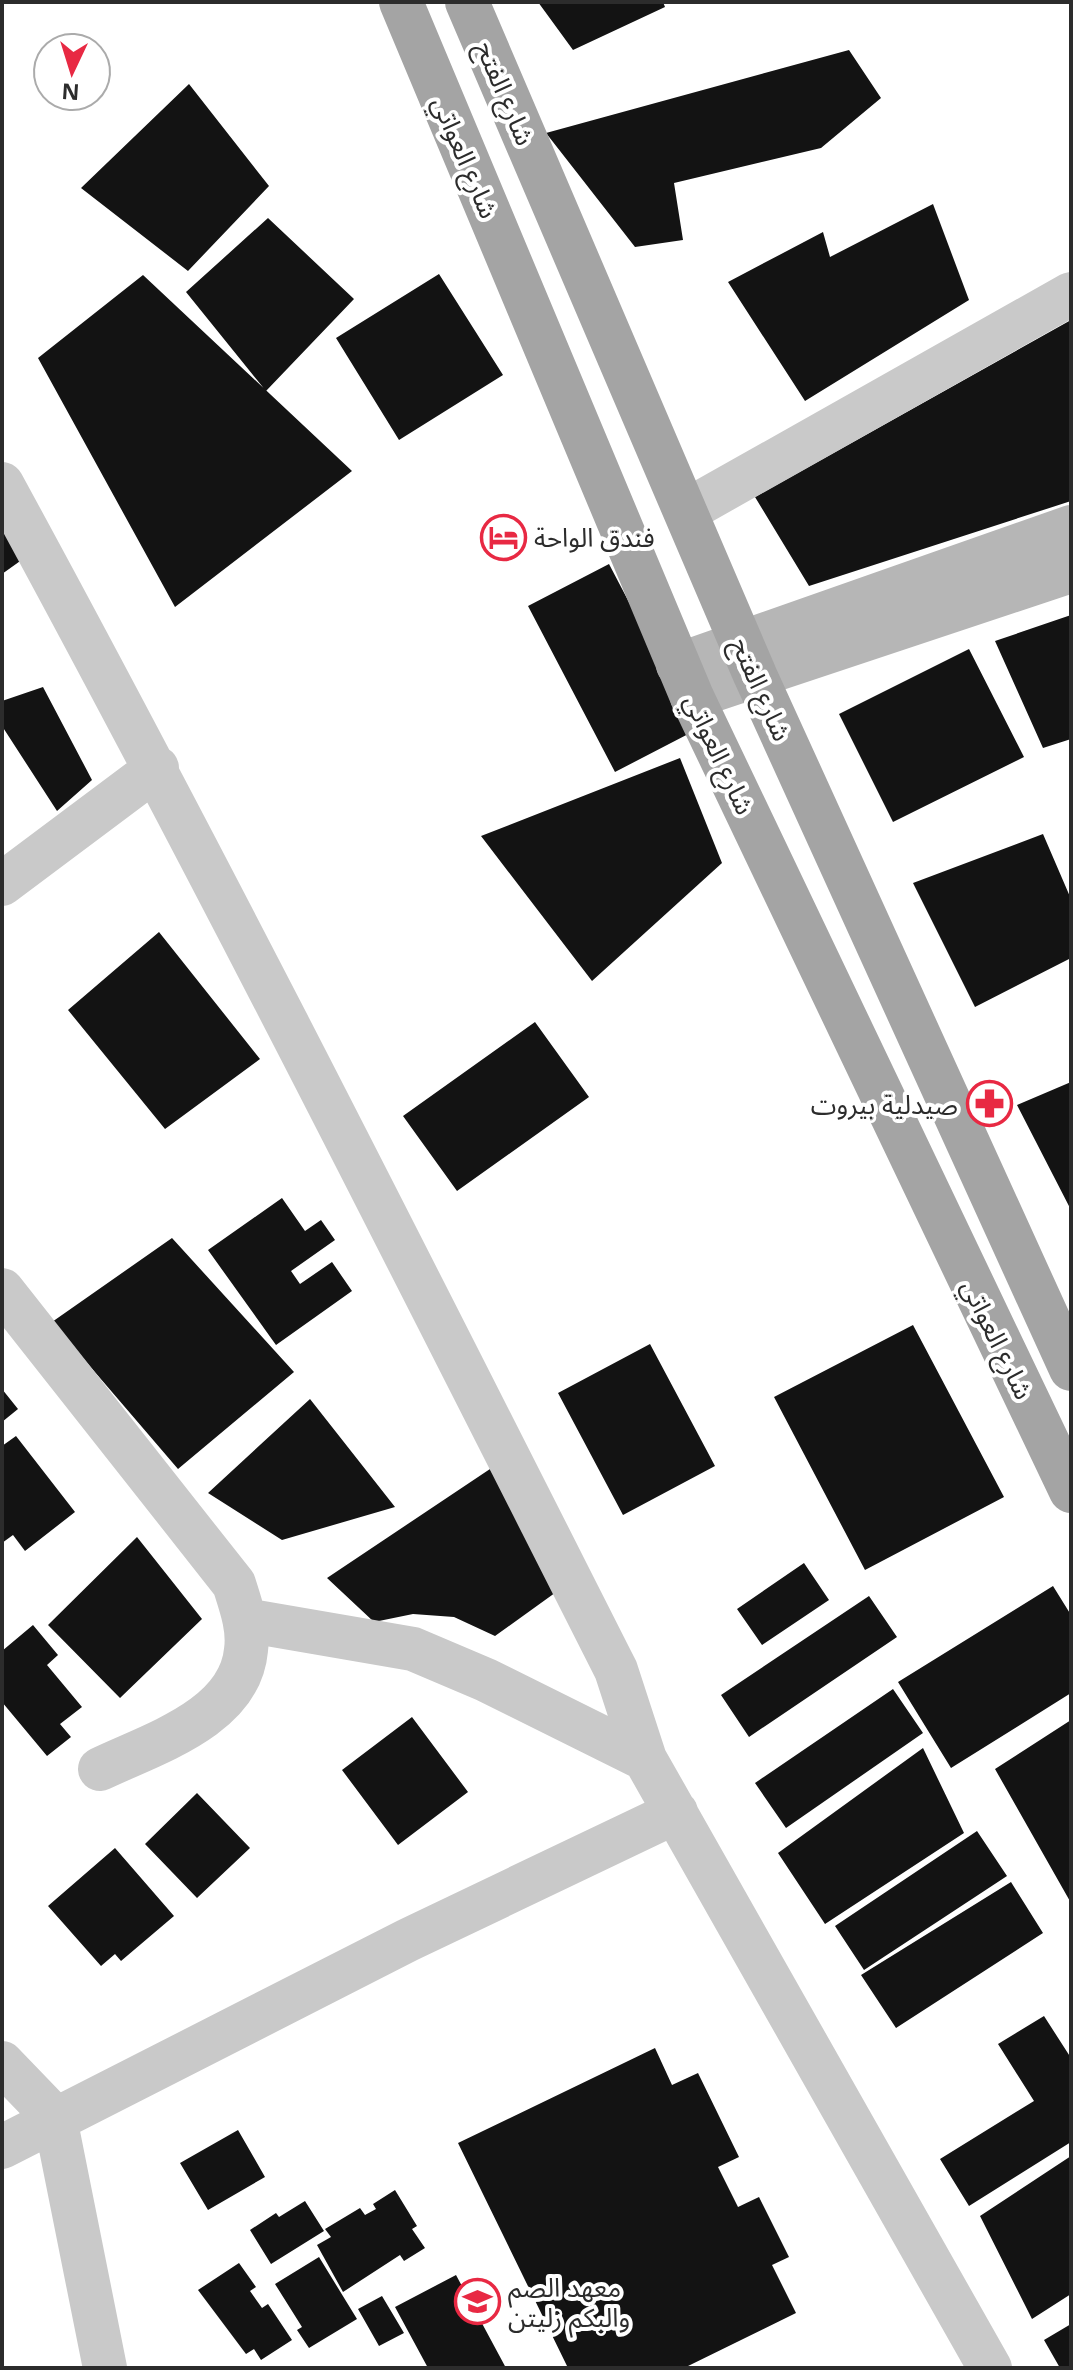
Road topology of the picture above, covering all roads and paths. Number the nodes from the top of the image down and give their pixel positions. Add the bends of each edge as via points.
1 (401, 2) edge
2 (467, 2) edge
3 (1071, 294) edge
4 (2, 484) edge
5 (686, 511) junction
6 (1071, 527) edge
7 (1071, 571) edge
8 (748, 659) junction
9 (685, 681) junction
10 (157, 768) junction
11 (2, 884) edge
12 (2, 1290) edge
13 (1071, 1369) edge
14 (1071, 1491) edge
15 (245, 1620) junction
16 (645, 1759) junction
17 (100, 1769) dead end
18 (676, 1812) junction
19 (2, 2063) edge
20 (55, 2118) junction
21 (2, 2147) edge
22 (105, 2368) edge
23 (990, 2368) edge

1 - 9 main road, شارع العواتي
2 - 5 main road, شارع الفتح
3 - 5 street
4 - 10 street
5 - 8 main road, شارع الفتح
6 - 8 street
7 - 8 street
8 - 9 street
8 - 13 main road, شارع الفتح
9 - 14 main road, شارع العواتي
10 - 11 street
10 - 16 street via 616,1670
12 - 15 street via 234,1584
15 - 16 street via 413,1649
15 - 17 street via 246,1651 237,1682 216,1707 188,1727
16 - 18 street
18 - 20 street
18 - 23 street
19 - 20 street
20 - 21 street
20 - 22 street

